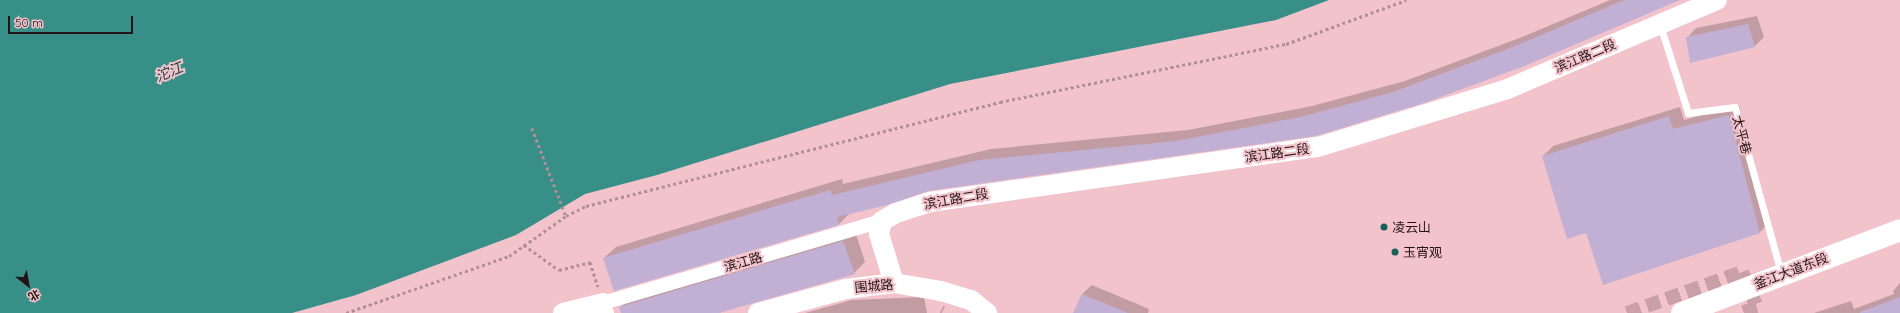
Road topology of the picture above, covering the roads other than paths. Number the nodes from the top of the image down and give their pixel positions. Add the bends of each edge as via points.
1 (1717, 0) edge
2 (1659, 25) junction
3 (882, 221) junction
4 (1900, 230) edge
5 (1900, 246) edge
6 (1781, 275) junction
7 (894, 283) junction
8 (605, 308) edge
9 (563, 313) edge
10 (758, 313) edge
11 (987, 313) edge
12 (1682, 313) edge
13 (1718, 313) edge

1 - 2 street, 滨江路二段
2 - 3 street, 滨江路二段 via 1505,90 1318,147 930,202 896,213
2 - 6 lane, 太平巷 via 1688,114 1735,107
3 - 7 street via 879,234
3 - 8 street, 滨江路
4 - 6 main road, 釜江大道东段
5 - 13 main road, 釜江大道东段
6 - 12 main road, 釜江大道东段
7 - 10 street, 围城路 via 846,289
7 - 11 street, 围城路 via 949,293 971,300
8 - 9 street

